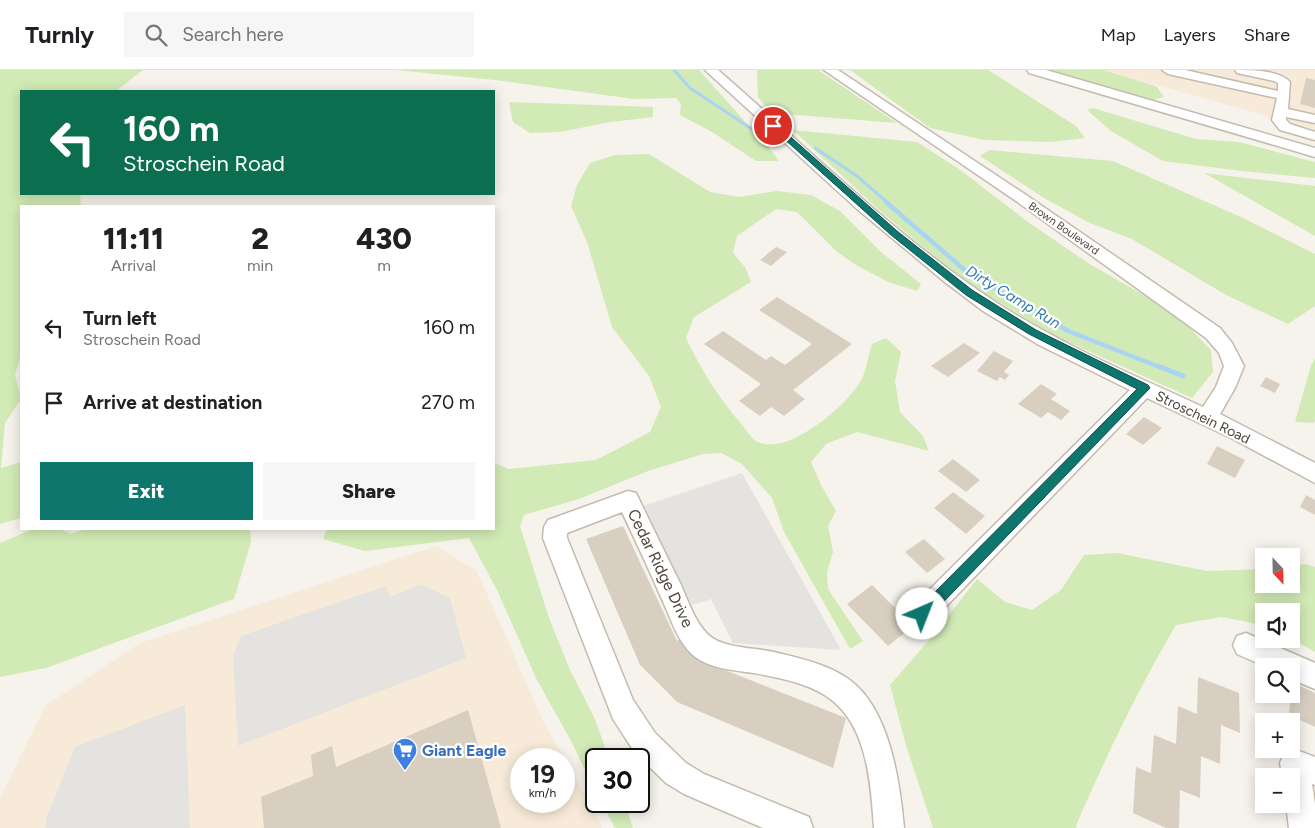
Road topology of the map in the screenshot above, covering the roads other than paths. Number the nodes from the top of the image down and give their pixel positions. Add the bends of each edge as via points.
1 (711, 70) edge
2 (830, 70) edge
3 (1033, 70) edge
4 (1168, 70) edge
5 (1242, 70) edge
6 (1284, 96) junction
7 (1280, 111) junction
8 (1315, 119) edge
9 (1315, 136) edge
10 (1315, 153) edge
11 (1144, 388) junction
12 (1207, 418) junction
13 (1313, 469) edge
14 (922, 614) dead end
15 (1246, 644) dead end
16 (1315, 676) edge
17 (1315, 771) edge
18 (798, 828) edge
19 (889, 828) edge
20 (1304, 828) edge

1 - 11 street, Stroschein Road via 951,280 1032,332
2 - 12 street, Brown Boulevard via 1021,198 1213,333 1224,345 1234,366
3 - 10 street
4 - 6 street
5 - 6 street via 1278,78 1284,82
6 - 7 street
7 - 8 street
7 - 9 street via 1278,120 1285,126
11 - 12 street, Stroschein Road
11 - 14 street
12 - 13 street, Stroschein Road
15 - 16 street
17 - 20 street via 1294,763
18 - 19 street, Cedar Ridge Drive via 694,784 676,773 645,743 623,709 555,538 556,527 628,500 688,626 703,646 723,656 782,667 843,691 862,716 873,740 885,790

